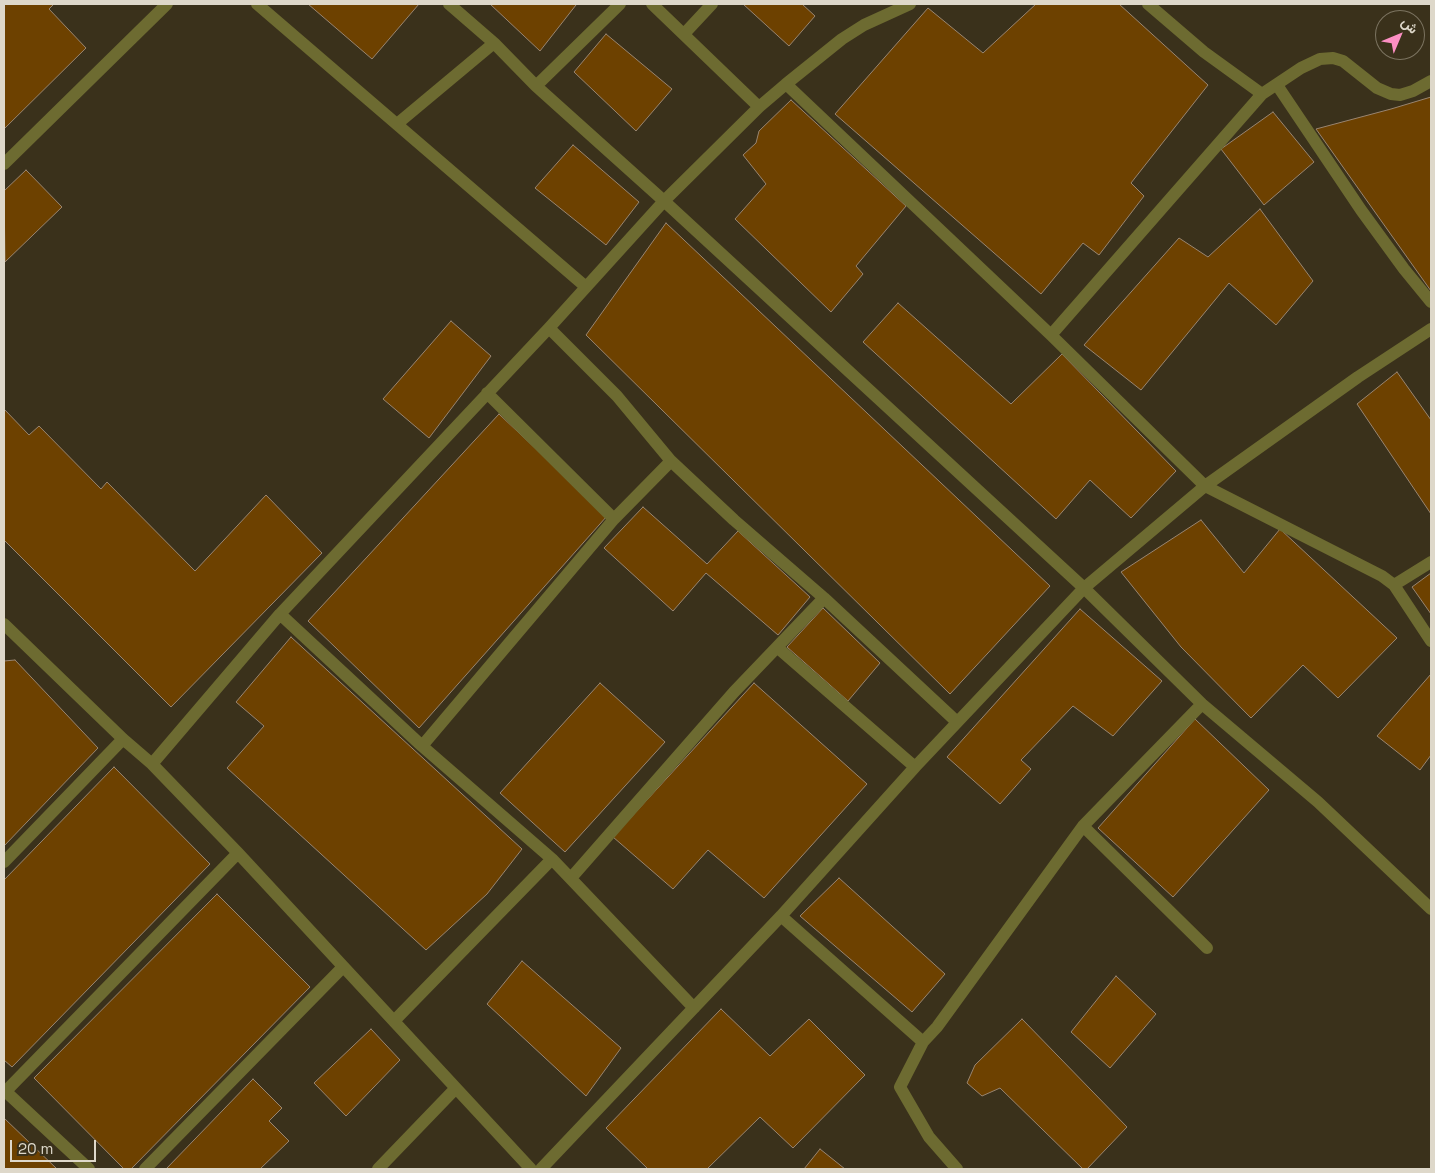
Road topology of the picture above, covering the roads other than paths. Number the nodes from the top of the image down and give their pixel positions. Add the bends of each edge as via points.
1 (167, 4) edge
2 (257, 4) edge
3 (449, 4) edge
4 (620, 4) edge
5 (652, 4) edge
6 (712, 4) edge
7 (910, 4) edge
8 (1148, 4) edge
9 (684, 34) junction
10 (494, 43) junction
11 (1431, 81) edge
12 (786, 84) junction
13 (1277, 85) junction
14 (536, 86) junction
15 (1262, 94) junction
16 (759, 107) junction
17 (397, 124) junction
18 (4, 164) edge
19 (664, 201) junction
20 (586, 287) junction
21 (1431, 302) edge
22 (549, 328) junction
23 (1431, 329) edge
24 (1051, 335) junction
25 (487, 393) junction
26 (671, 461) junction
27 (1205, 486) junction
28 (614, 519) junction
29 (1431, 562) edge
30 (1394, 585) junction
31 (1084, 588) junction
32 (824, 598) junction
33 (280, 614) junction
34 (4, 625) edge
35 (1431, 641) edge
36 (778, 648) junction
37 (1202, 704) junction
38 (957, 722) junction
39 (123, 738) junction
40 (422, 746) junction
41 (152, 764) junction
42 (915, 766) junction
43 (1083, 826) junction
44 (238, 852) junction
45 (552, 859) junction
46 (4, 862) edge
47 (571, 878) junction
48 (1431, 909) edge
49 (781, 916) junction
50 (1207, 948) dead end
51 (343, 967) junction
52 (694, 1008) junction
53 (394, 1021) junction
54 (923, 1042) junction
55 (456, 1088) junction
56 (4, 1091) edge
57 (89, 1169) edge
58 (145, 1169) edge
59 (378, 1169) edge
60 (531, 1169) edge
61 (541, 1169) edge
62 (957, 1169) edge

1 - 18 street
2 - 17 street
3 - 10 street
4 - 14 street
5 - 9 street
6 - 9 street
7 - 12 street via 857,30
8 - 15 street via 1204,52
9 - 16 street
10 - 14 street
10 - 17 street
11 - 13 street via 1400,95 1391,94 1377,88 1344,61 1333,58 1320,59 1301,68
12 - 16 street
12 - 24 street
13 - 15 street
13 - 21 street via 1361,210
14 - 19 street
15 - 24 street
16 - 19 street
17 - 20 street
19 - 20 street
19 - 31 street
20 - 22 street
22 - 25 street
22 - 26 street via 617,396
23 - 27 street
24 - 27 street
25 - 28 street
25 - 33 street
26 - 28 street
26 - 32 street
27 - 30 street via 1375,572
27 - 31 street
28 - 40 street
29 - 30 street
30 - 35 street
31 - 37 street
31 - 38 street
32 - 36 street
32 - 38 street
33 - 40 street
33 - 41 street
34 - 39 street
36 - 42 street
36 - 47 street via 734,692
37 - 43 street
37 - 48 street via 1318,802
38 - 42 street
39 - 41 street
39 - 46 street
40 - 45 street
41 - 44 street
42 - 49 street
43 - 50 street
43 - 54 street
44 - 51 street
44 - 56 street
45 - 47 street
45 - 53 street
47 - 52 street
49 - 52 street
49 - 54 street
51 - 53 street
51 - 58 street
52 - 61 street
53 - 55 street
54 - 62 street via 900,1087 929,1137
55 - 59 street
55 - 60 street
56 - 57 street

